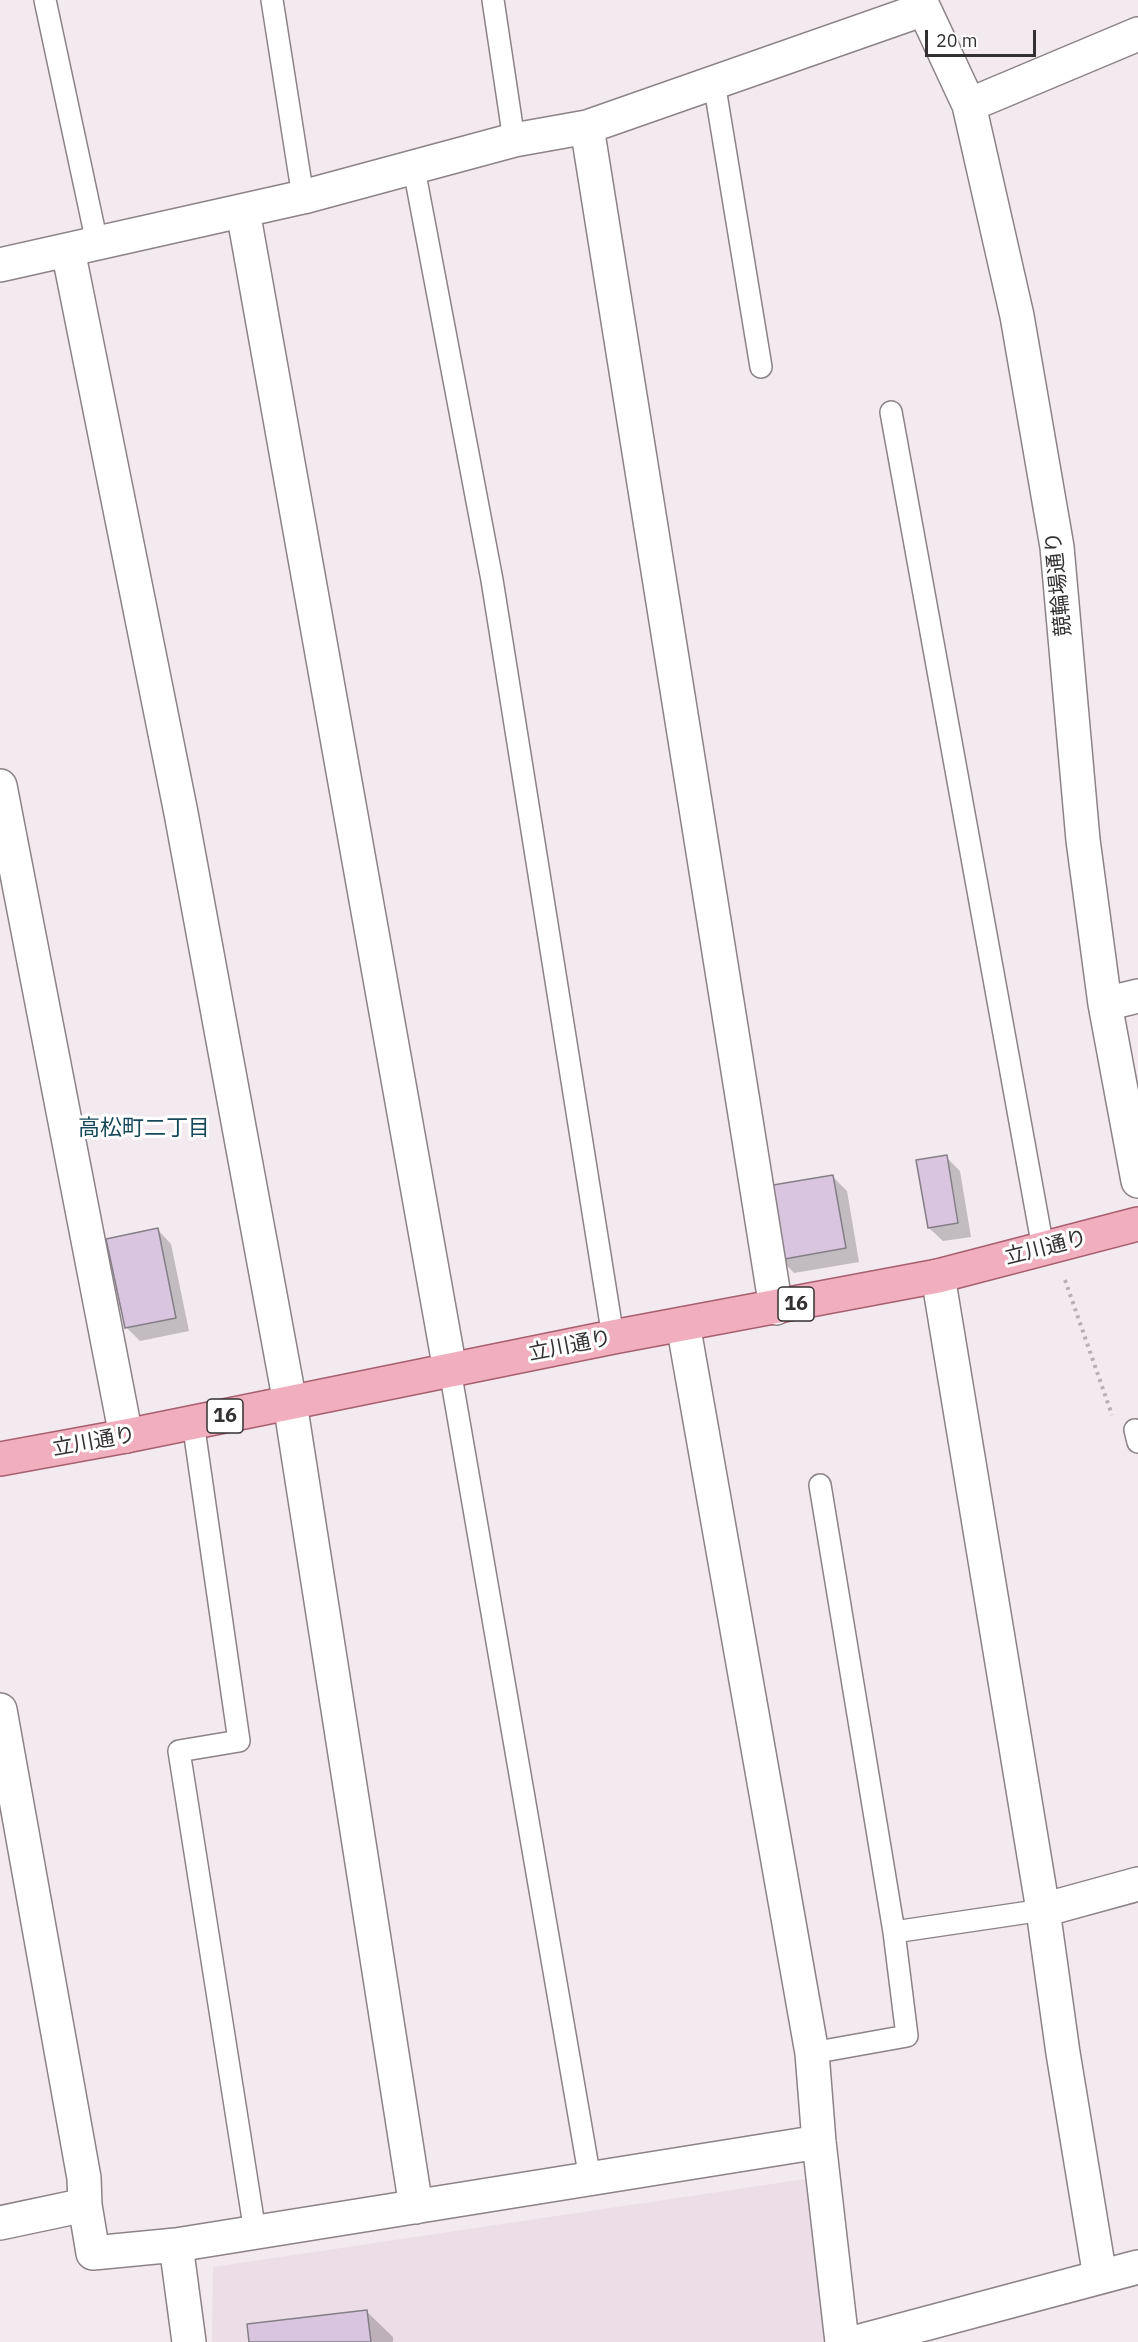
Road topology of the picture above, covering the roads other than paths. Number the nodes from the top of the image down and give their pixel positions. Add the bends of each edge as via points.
1 (45, 0) edge
2 (272, 0) edge
3 (493, 0) edge
4 (922, 4) edge
5 (1138, 34) edge
6 (714, 82) junction
7 (969, 105) junction
8 (587, 127) junction
9 (514, 140) junction
10 (414, 169) junction
11 (303, 198) junction
12 (243, 211) junction
13 (82, 246) junction
14 (0, 265) edge
15 (761, 367) dead end
16 (891, 412) dead end
17 (0, 786) edge
18 (1138, 996) edge
19 (1105, 1004) junction
20 (1138, 1181) edge
21 (1138, 1224) edge
22 (1043, 1248) junction
23 (938, 1276) junction
24 (776, 1308) junction
25 (683, 1324) junction
26 (613, 1337) junction
27 (450, 1370) junction
28 (291, 1403) junction
29 (193, 1422) junction
30 (126, 1436) junction
31 (0, 1459) edge
32 (820, 1485) dead end
33 (0, 1710) edge
34 (1138, 1884) edge
35 (1043, 1910) junction
36 (894, 1932) junction
37 (813, 2053) junction
38 (819, 2142) junction
39 (590, 2179) junction
40 (85, 2205) junction
41 (416, 2207) junction
42 (0, 2223) edge
43 (255, 2232) junction
44 (176, 2245) junction
45 (1138, 2267) edge
46 (1100, 2277) junction
47 (189, 2342) edge
48 (842, 2342) edge
49 (857, 2342) edge

1 - 13 lane
2 - 11 lane
3 - 9 lane
4 - 6 street
4 - 7 street, 競輪場通り
5 - 7 street
6 - 8 street
6 - 15 lane
7 - 19 street, 競輪場通り via 1017,316 1057,547 1083,840
8 - 9 street
8 - 24 street
9 - 10 street
10 - 11 street
10 - 26 lane via 492,580
11 - 12 street
12 - 13 street
12 - 27 street
13 - 14 street
13 - 28 street via 181,813
16 - 22 lane
17 - 30 street
18 - 19 street
19 - 20 street, 競輪場通り
21 - 22 main road, 立川通り / 16
22 - 23 main road, 立川通り / 16
23 - 24 main road, 立川通り / 16
23 - 35 street
24 - 25 main road, 立川通り / 16
25 - 26 main road, 立川通り / 16
25 - 37 street
26 - 27 main road, 立川通り / 16
27 - 28 main road, 立川通り / 16
27 - 39 lane
28 - 29 main road, 立川通り / 16
28 - 41 street
29 - 30 main road, 立川通り / 16
29 - 43 lane via 239,1741 179,1751
30 - 31 main road, 立川通り / 16
32 - 36 lane
33 - 40 street via 84,2178
34 - 35 street
35 - 36 lane
35 - 46 street
36 - 37 lane via 907,2036
37 - 38 street
38 - 39 street
38 - 48 street
39 - 41 street
40 - 42 street
40 - 44 street via 93,2253
41 - 43 street
43 - 44 street
44 - 47 street
45 - 46 street
46 - 49 street

